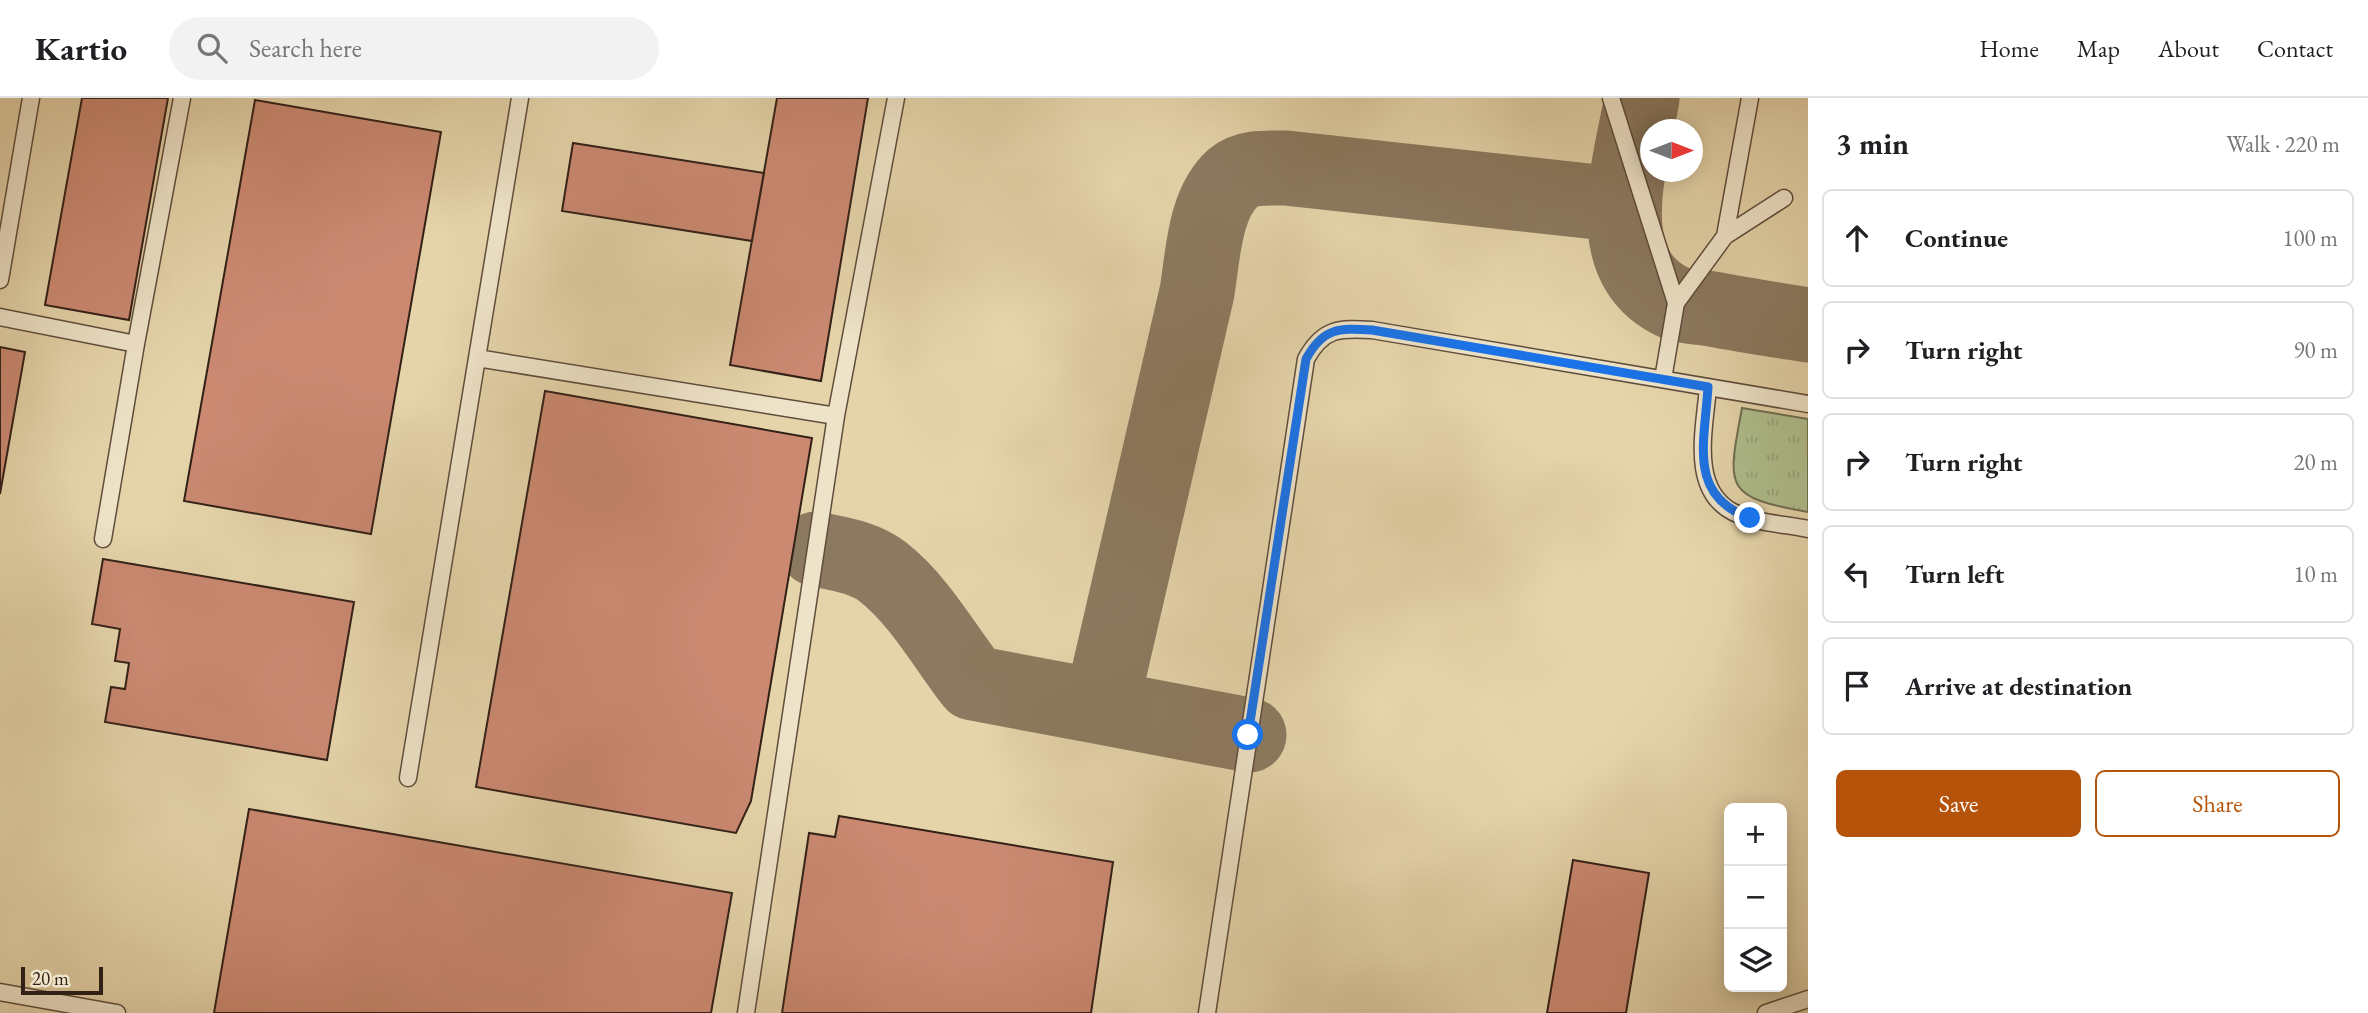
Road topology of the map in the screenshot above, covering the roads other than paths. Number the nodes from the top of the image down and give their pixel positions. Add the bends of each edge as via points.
1 (31, 98) edge
2 (182, 98) edge
3 (520, 98) edge
4 (896, 98) edge
5 (1611, 98) edge
6 (1750, 98) edge
7 (1784, 198) dead end
8 (1725, 236) junction
9 (0, 280) edge
10 (1676, 303) junction
11 (0, 317) edge
12 (136, 344) junction
13 (477, 358) junction
14 (1664, 379) junction
15 (1708, 387) junction
16 (1808, 404) edge
17 (836, 416) junction
18 (1808, 529) edge
19 (103, 539) dead end
20 (408, 778) dead end
21 (0, 992) edge
22 (1808, 999) edge
23 (117, 1013) edge
24 (746, 1013) edge
25 (1206, 1013) edge
26 (1766, 1013) edge

1 - 9 lane
2 - 12 lane
3 - 13 lane
4 - 17 lane
5 - 10 lane
6 - 8 lane
7 - 8 lane
8 - 10 lane
10 - 14 lane
11 - 12 lane
12 - 19 lane
13 - 17 lane
13 - 20 lane
14 - 15 lane
14 - 25 lane via 1372,330 1345,328 1315,343 1306,359
15 - 16 lane
15 - 18 lane via 1703,468 1717,499 1732,512 1750,518
17 - 24 lane
21 - 23 lane
22 - 26 lane

